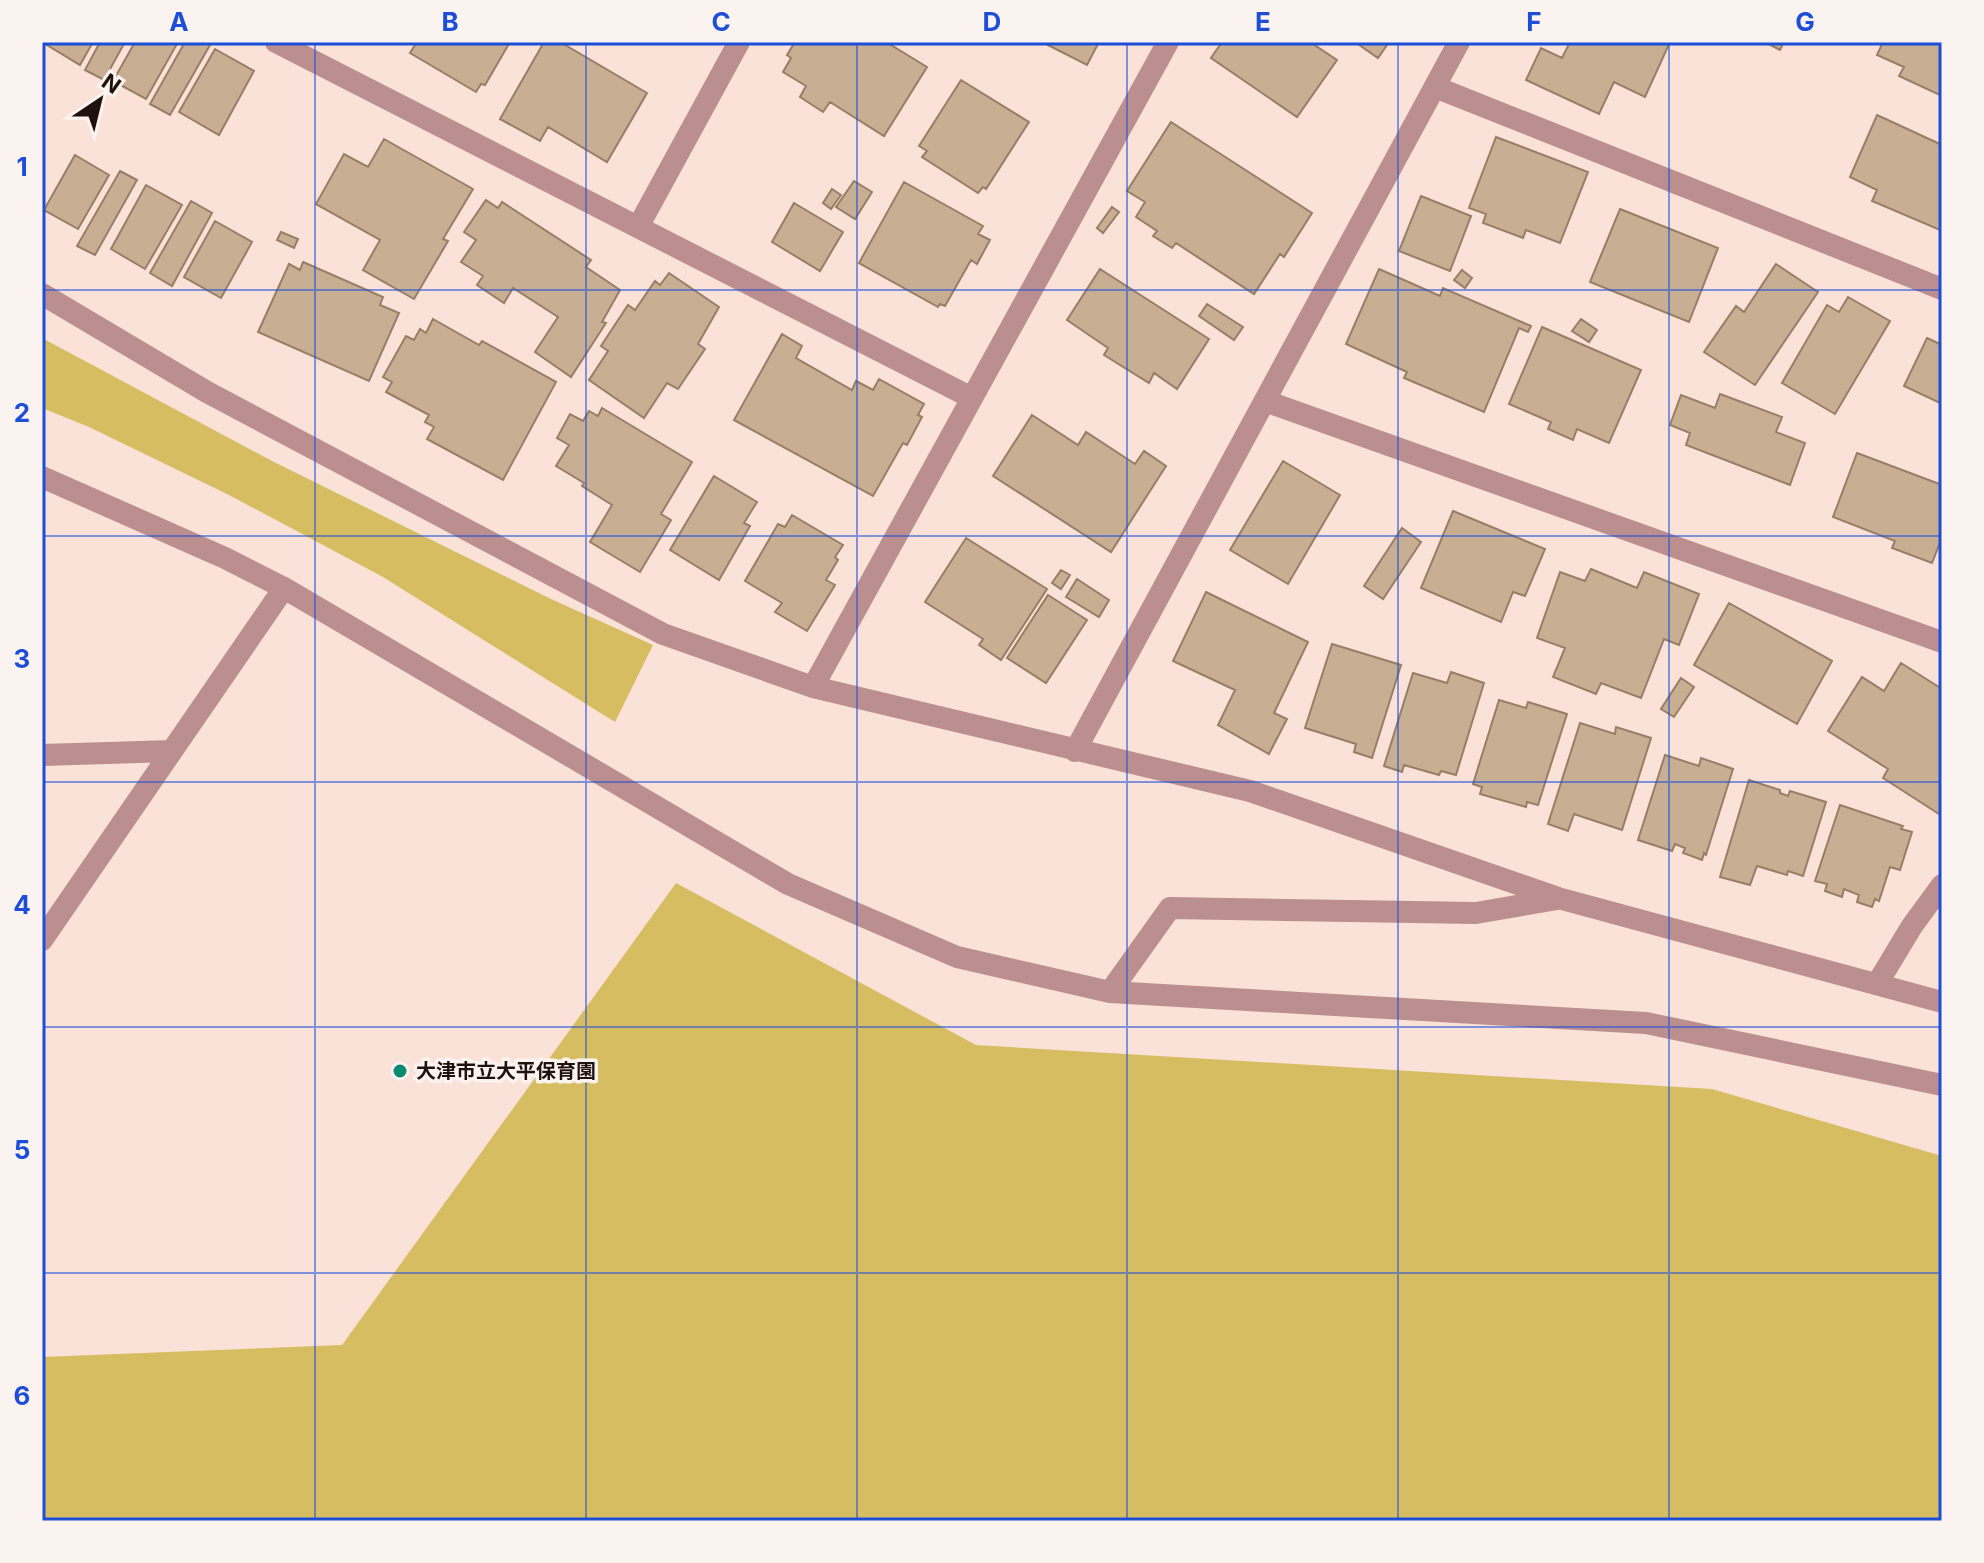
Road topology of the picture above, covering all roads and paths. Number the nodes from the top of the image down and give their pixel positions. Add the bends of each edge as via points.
1 (276, 42) edge
2 (739, 42) edge
3 (1168, 42) edge
4 (1459, 42) edge
5 (1435, 87) junction
6 (638, 227) junction
7 (1942, 289) edge
8 (42, 294) edge
9 (972, 398) junction
10 (1265, 401) junction
11 (42, 477) edge
12 (284, 588) junction
13 (1942, 642) edge
14 (813, 687) junction
15 (172, 751) junction
16 (1075, 751) junction
17 (42, 755) edge
18 (1942, 885) edge
19 (1558, 898) junction
20 (42, 940) edge
21 (1877, 984) junction
22 (1110, 992) junction
23 (1942, 1002) edge
24 (1942, 1085) edge

1 - 6 street
2 - 6 street
3 - 9 street
4 - 5 street
5 - 7 street
5 - 10 street
6 - 9 street
8 - 14 street via 207,392 663,634
9 - 14 street
10 - 13 street
10 - 16 street
11 - 12 street
12 - 15 street
12 - 22 street via 788,884 957,957
14 - 16 street
15 - 17 street
15 - 20 street
16 - 19 street via 1250,791
18 - 21 street
19 - 21 street
19 - 22 street via 1476,913 1170,908
21 - 23 street
22 - 24 street via 1646,1023

